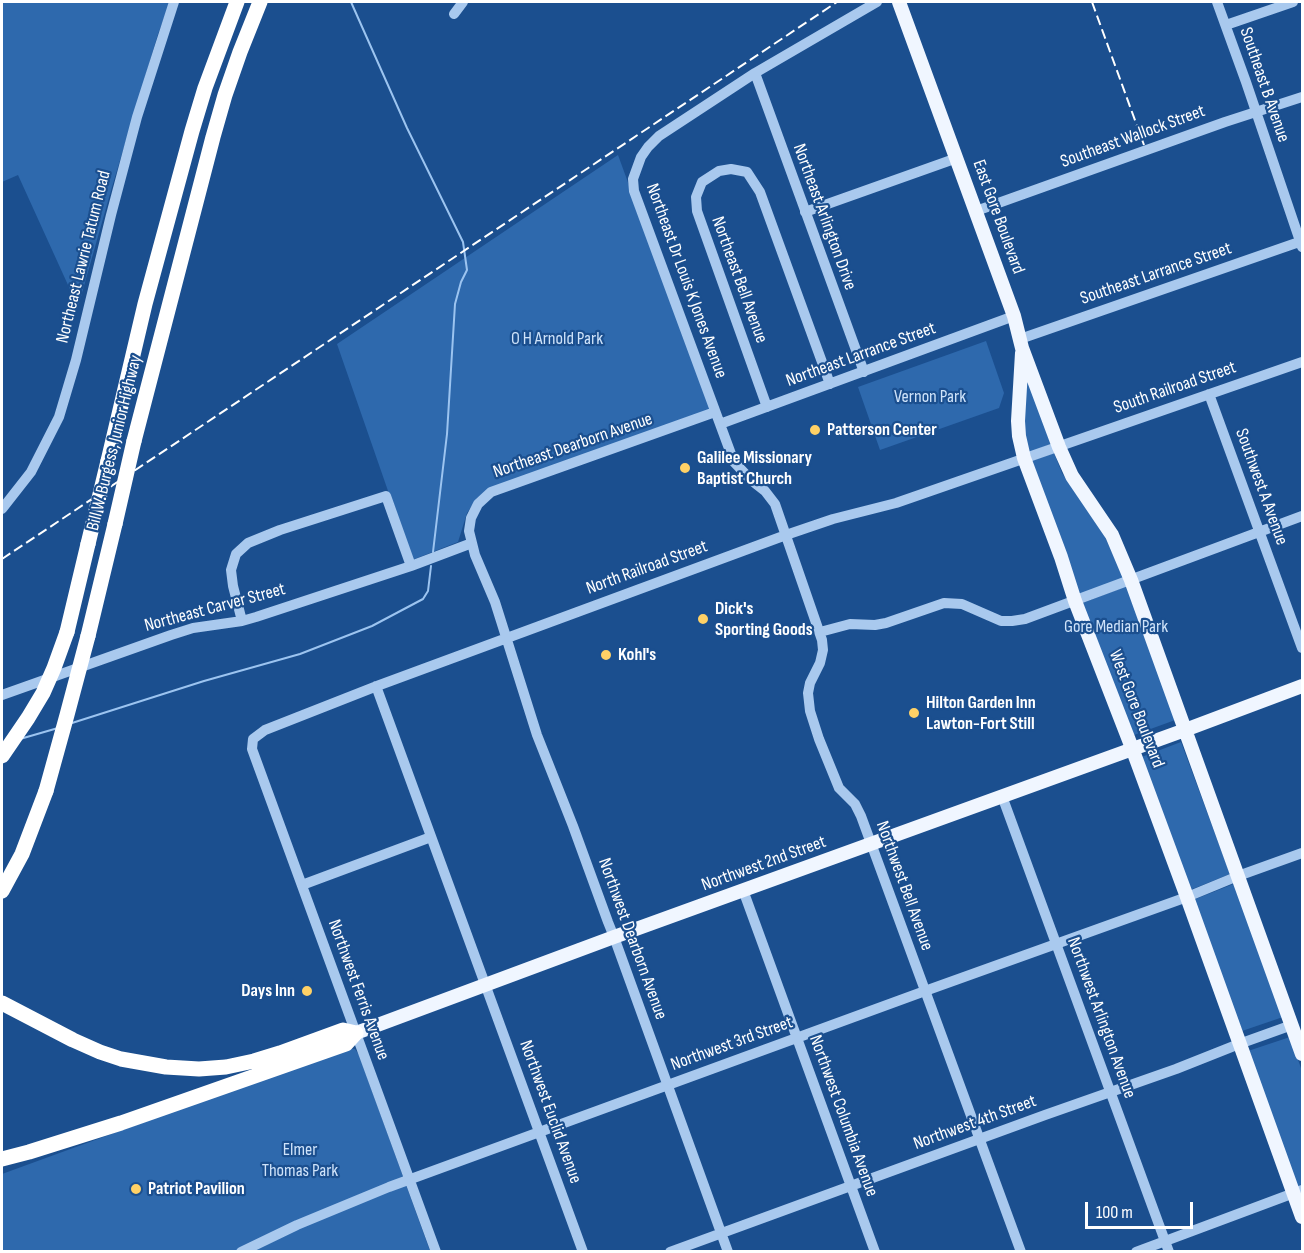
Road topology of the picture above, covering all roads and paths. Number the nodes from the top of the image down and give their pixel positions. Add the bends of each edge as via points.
1 (174, 2) edge
2 (237, 2) edge
3 (244, 2) edge
4 (259, 2) edge
5 (463, 2) edge
6 (877, 2) edge
7 (899, 2) edge
8 (1217, 2) edge
9 (1293, 2) edge
10 (454, 14) dead end
11 (1226, 25) junction
12 (231, 52) junction
13 (755, 73) junction
14 (1302, 97) edge
15 (1256, 111) junction
16 (192, 132) junction
17 (213, 137) junction
18 (957, 158) junction
19 (976, 211) junction
20 (804, 212) junction
21 (1302, 243) edge
22 (1014, 316) junction
23 (1021, 344) junction
24 (1302, 362) edge
25 (864, 372) junction
26 (830, 384) junction
27 (1209, 393) junction
28 (767, 407) junction
29 (715, 412) junction
30 (720, 424) junction
31 (1059, 447) junction
32 (1024, 458) junction
33 (2, 509) edge
34 (1302, 516) edge
35 (1260, 532) junction
36 (786, 535) junction
37 (472, 543) junction
38 (411, 566) junction
39 (1131, 580) junction
40 (1075, 601) junction
41 (242, 621) junction
42 (820, 632) junction
43 (506, 638) junction
44 (1302, 648) edge
45 (376, 686) junction
46 (1302, 686) edge
47 (2, 695) edge
48 (1185, 730) junction
49 (254, 739) joint
50 (1132, 748) junction
51 (2, 756) edge
52 (1002, 796) junction
53 (431, 837) junction
54 (871, 844) junction
55 (1302, 853) edge
56 (1238, 876) junction
57 (302, 885) junction
58 (743, 890) junction
59 (2, 891) edge
60 (1187, 897) junction
61 (614, 937) junction
62 (1057, 943) junction
63 (485, 984) junction
64 (925, 991) junction
65 (2, 1003) edge
66 (1292, 1025) junction
67 (356, 1033) junction
68 (797, 1038) junction
69 (1239, 1044) junction
70 (1302, 1054) edge
71 (667, 1085) junction
72 (1110, 1092) junction
73 (539, 1132) junction
74 (70, 1139) junction
75 (979, 1139) junction
76 (2, 1149) edge
77 (2, 1159) edge
78 (410, 1179) junction
79 (851, 1186) junction
80 (1298, 1192) edge
81 (1302, 1217) edge
82 (722, 1233) junction
83 (1167, 1246) edge
84 (241, 1251) edge
85 (436, 1251) edge
86 (583, 1251) edge
87 (670, 1251) edge
88 (728, 1251) edge
89 (875, 1251) edge
90 (1021, 1251) edge
91 (1136, 1251) edge

1 - 33 street, Northeast Lawrie Tatum Road via 137,117 59,417 31,472
2 - 16 highway, Bill W. Burgess, Junior Highway
3 - 12 highway
4 - 12 highway
4 - 17 highway, Bill W. Burgess, Junior Highway
5 - 10 street
6 - 13 street, Northeast Dr Louis K Jones Avenue
7 - 18 main road, East Gore Boulevard
8 - 11 street, Southeast B Avenue
9 - 11 street
11 - 15 street, Southeast B Avenue
12 - 16 highway
12 - 17 highway
13 - 20 street, Northeast Arlington Drive
13 - 29 street, Northeast Dr Louis K Jones Avenue via 659,136 641,157 633,179 634,191
14 - 15 street, Southeast Wallock Street
15 - 19 street, Southeast Wallock Street
15 - 21 street, Southeast B Avenue
16 - 51 highway, Bill W. Burgess, Junior Highway, bridge via 145,304 67,632 43,693
17 - 59 highway, Bill W. Burgess, Junior Highway, bridge via 68,715 46,791 22,854
18 - 19 main road, East Gore Boulevard
18 - 20 street
19 - 22 main road, East Gore Boulevard
20 - 25 street, Northeast Arlington Drive
21 - 23 street, Southeast Larrance Street
22 - 23 main road, East Gore Boulevard
22 - 25 street, Northeast Larrance Street
23 - 31 main road, East Gore Boulevard
23 - 32 main road, West Gore Boulevard via 1018,421
24 - 27 street, South Railroad Street
25 - 26 street, Northeast Larrance Street
26 - 28 street, Northeast Larrance Street
26 - 28 street, Northeast Bell Avenue via 760,192 747,172 718,171 702,182 696,197 697,211
27 - 31 street, South Railroad Street
27 - 35 street, Southwest A Avenue
28 - 30 street, Northeast Larrance Street
29 - 30 street
29 - 37 street, Northeast Dearborn Avenue via 491,492 477,504 471,518
30 - 36 street via 734,462 775,504
31 - 32 street, North Railroad Street
31 - 39 main road, West Gore Boulevard via 1072,476 1112,535
32 - 36 street, North Railroad Street via 896,503
32 - 40 main road, West Gore Boulevard
34 - 35 street
35 - 39 street
35 - 44 street, Southwest A Avenue
36 - 42 street, Northwest Bell Avenue
36 - 43 street, North Railroad Street
37 - 38 street, Northeast Carver Street
37 - 43 street, Northeast Dearborn Avenue
38 - 41 street, Northeast Carver Street
38 - 41 street via 386,496 280,530 248,543 236,554 231,570
39 - 40 street
39 - 48 main road, West Gore Boulevard
40 - 42 street via 1012,621 1001,621 962,604 944,603 886,623 850,624
40 - 50 main road, West Gore Boulevard
41 - 47 street, Northeast Carver Street via 193,628
42 - 54 street, Northwest Bell Avenue via 823,650 810,683 810,711 834,778 855,804
43 - 45 street, North Railroad Street
43 - 61 street, Northwest Dearborn Avenue via 537,735
45 - 49 street, North Railroad Street via 265,730
45 - 53 street, Northwest Euclid Avenue
46 - 48 main road, Northwest 2nd Street
48 - 50 main road, Northwest 2nd Street
48 - 56 main road, West Gore Boulevard
49 - 57 street, Northwest Ferris Avenue via 252,749
50 - 52 main road, Northwest 2nd Street
50 - 60 main road, West Gore Boulevard
52 - 54 main road, Northwest 2nd Street
52 - 62 street, Northwest Arlington Avenue
53 - 57 street
53 - 63 street, Northwest Euclid Avenue
54 - 58 main road, Northwest 2nd Street
54 - 64 street, Northwest Bell Avenue
55 - 56 street, Northwest 3rd Street
56 - 60 street, Northwest 3rd Street
56 - 66 main road, West Gore Boulevard
57 - 67 street, Northwest Ferris Avenue
58 - 61 main road, Northwest 2nd Street
58 - 68 street, Northwest Columbia Avenue
60 - 62 street, Northwest 3rd Street
60 - 69 main road, West Gore Boulevard
61 - 63 main road, Northwest 2nd Street
61 - 71 street, Northwest Dearborn Avenue
62 - 64 street, Northwest 3rd Street
62 - 72 street, Northwest Arlington Avenue
63 - 67 main road, Northwest 2nd Street
63 - 73 street, Northwest Euclid Avenue
64 - 68 street, Northwest 3rd Street
64 - 75 street, Northwest Bell Avenue
65 - 67 highway via 100,1052 166,1068 226,1067 343,1030
66 - 69 street, Northwest 4th Street
66 - 70 main road, West Gore Boulevard
67 - 74 highway via 346,1044
67 - 78 street, Northwest Ferris Avenue
68 - 71 street, Northwest 3rd Street
68 - 79 street, Northwest Columbia Avenue
69 - 72 street, Northwest 4th Street
69 - 80 main road, West Gore Boulevard
71 - 73 street, Northwest 3rd Street
71 - 82 street, Northwest Dearborn Avenue
72 - 75 street, Northwest 4th Street
72 - 83 street, Northwest Arlington Avenue
73 - 78 street, Northwest 3rd Street
73 - 86 street, Northwest Euclid Avenue
74 - 76 highway
74 - 77 highway
75 - 79 street, Northwest 4th Street
75 - 90 street, Northwest Bell Avenue
78 - 84 street, Northwest 3rd Street
78 - 85 street, Northwest Ferris Avenue
79 - 82 street, Northwest 4th Street
79 - 89 street, Northwest Columbia Avenue
80 - 81 main road, West Gore Boulevard
80 - 83 street
82 - 87 street, Northwest 4th Street
82 - 88 street, Northwest Dearborn Avenue
83 - 91 street

